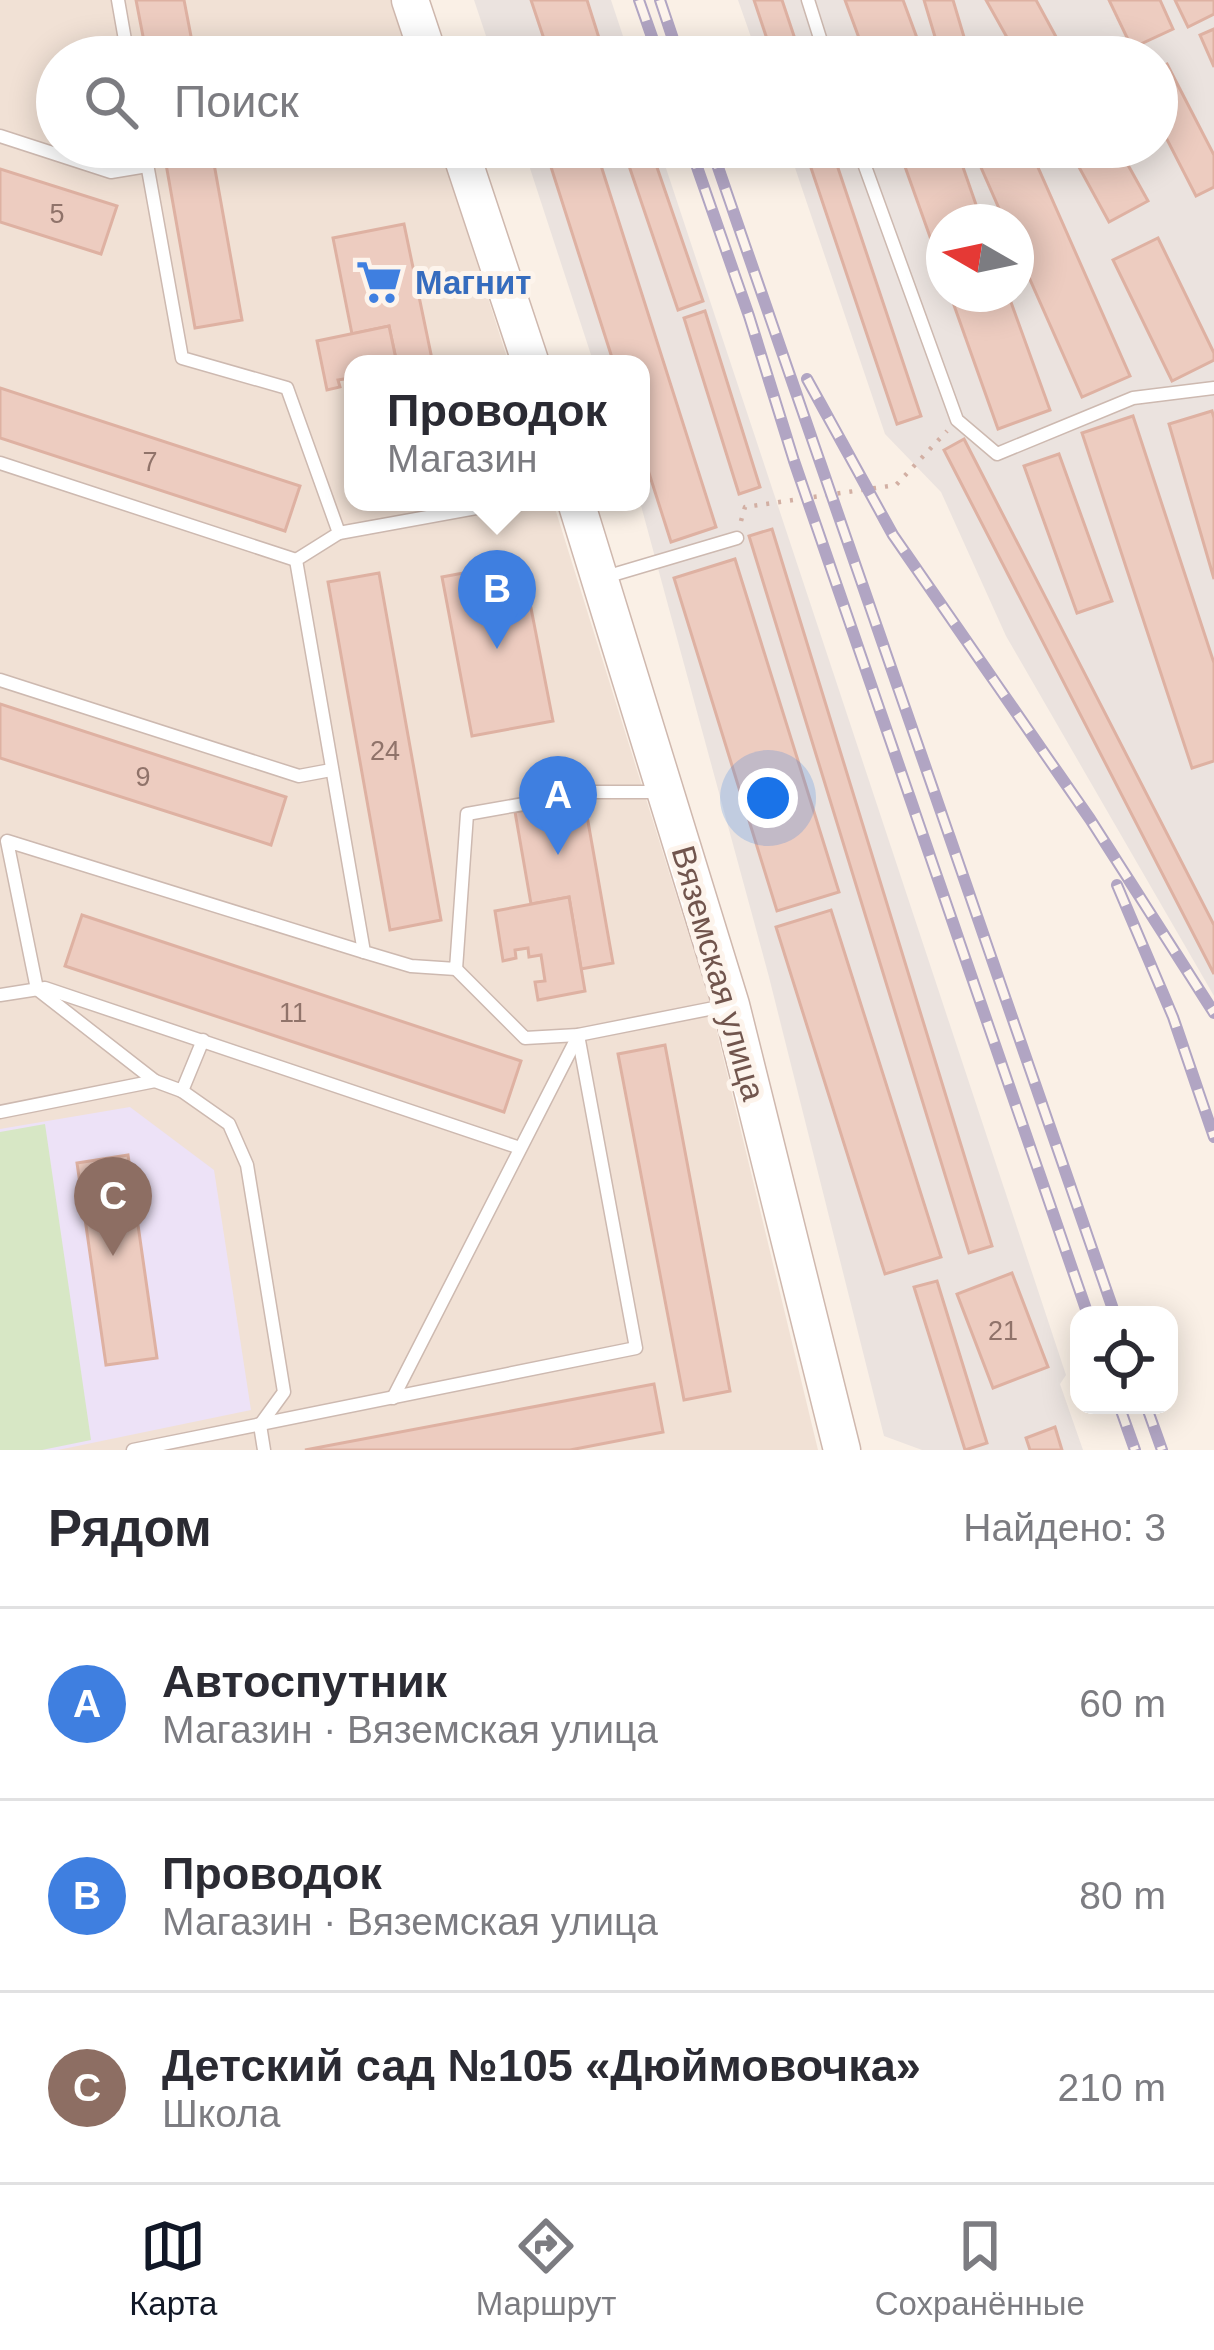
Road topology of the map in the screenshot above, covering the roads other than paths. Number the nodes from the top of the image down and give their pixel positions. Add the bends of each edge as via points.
1 (118, 0) edge
2 (410, 0) edge
3 (808, 0) edge
4 (124, 36) edge
5 (422, 36) edge
6 (819, 36) edge
7 (0, 136) edge
8 (36, 148) edge
9 (99, 168) edge
10 (136, 168) edge
11 (148, 168) edge
12 (466, 168) edge
13 (866, 168) edge
14 (527, 355) edge
15 (1214, 388) edge
16 (0, 463) edge
17 (460, 511) edge
18 (579, 511) edge
19 (339, 533) junction
20 (737, 538) road end
21 (296, 560) junction
22 (600, 578) junction
23 (0, 680) edge
24 (331, 770) junction
25 (668, 792) junction
26 (364, 952) junction
27 (456, 969) junction
28 (37, 989) junction
29 (0, 995) edge
30 (731, 1004) junction
31 (578, 1035) junction
32 (203, 1040) junction
33 (155, 1082) junction
34 (182, 1090) junction
35 (0, 1112) edge
36 (520, 1148) junction
37 (393, 1398) junction
38 (260, 1425) junction
39 (133, 1450) edge
40 (264, 1450) edge
41 (842, 1450) edge

1 - 4 lane
2 - 5 street
3 - 6 lane
7 - 8 lane
9 - 10 lane
11 - 19 lane via 182,358 287,388
12 - 14 street
13 - 15 lane via 957,420 997,454 1133,398
16 - 21 lane
17 - 19 lane
18 - 22 street, Вяземская улица
19 - 21 lane
20 - 22 lane
21 - 24 lane
22 - 25 street, Вяземская улица
23 - 24 lane via 299,776
24 - 26 lane
25 - 27 lane via 591,792 467,814
25 - 30 street, Вяземская улица
26 - 27 lane
26 - 28 lane via 7,841
27 - 31 lane via 526,1038
28 - 29 lane
28 - 32 lane
28 - 33 lane
30 - 31 lane
30 - 41 street, Вяземская улица
31 - 36 lane
31 - 37 lane via 636,1348
32 - 34 lane
32 - 36 lane
33 - 34 lane
33 - 35 lane
34 - 38 lane via 229,1124 247,1165 284,1391
36 - 37 lane
37 - 38 lane
38 - 39 lane
38 - 40 lane

